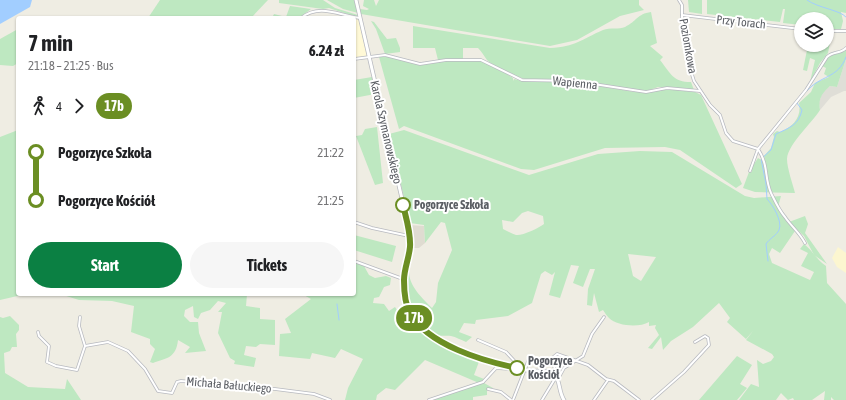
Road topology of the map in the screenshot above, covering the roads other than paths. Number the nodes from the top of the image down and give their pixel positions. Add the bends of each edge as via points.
1 (356, 0) edge
2 (679, 0) edge
3 (682, 15) junction
4 (304, 16) edge
5 (352, 16) edge
6 (356, 17) edge
7 (360, 18) junction
8 (794, 27) edge
9 (834, 31) edge
10 (846, 31) edge
11 (846, 48) edge
12 (369, 56) junction
13 (356, 59) edge
14 (700, 91) junction
15 (758, 149) junction
16 (750, 171) dead end
17 (356, 223) edge
18 (410, 236) junction
19 (805, 243) dead end
20 (356, 262) edge
21 (404, 279) junction
22 (80, 317) dead end
23 (604, 317) dead end
24 (38, 332) dead end
25 (478, 340) dead end
26 (695, 342) dead end
27 (85, 346) junction
28 (551, 359) junction
29 (576, 360) junction
30 (514, 367) junction
31 (519, 368) junction
32 (525, 370) junction
33 (557, 376) junction
34 (608, 380) junction
35 (488, 389) dead end
36 (330, 400) edge
37 (429, 400) edge
38 (512, 400) edge
39 (542, 400) edge
40 (564, 400) edge
41 (594, 400) edge
42 (639, 400) edge
43 (652, 400) edge

1 - 7 street, Karola Szymanowskiego
2 - 3 street, Poziomkowa
3 - 8 street, Przy Torach
3 - 14 street, Poziomkowa via 689,65
4 - 5 street via 310,12 321,11
6 - 7 street
7 - 12 street, Karola Szymanowskiego
9 - 10 street
11 - 15 street via 832,53 827,58 806,90
12 - 13 street, Wapienna
12 - 14 street, Wapienna via 385,55 420,64 446,60 481,60 522,80 574,81 646,92 667,88
12 - 18 street, Karola Szymanowskiego
14 - 15 street via 722,118 726,133 733,141
15 - 16 street
15 - 19 street via 764,159 771,192 784,217 803,236
17 - 18 street
18 - 21 street, Karola Szymanowskiego
20 - 21 street
21 - 30 street, Karola Szymanowskiego via 408,310 429,333 454,348
22 - 27 street via 79,326
23 - 29 street via 592,334 584,354
24 - 27 street via 49,346 47,362 56,366 77,370
25 - 31 street via 506,352
26 - 43 street via 705,336 709,345 683,373
27 - 36 street, Michała Bałuckiego via 108,342 128,351 145,369 158,391 172,393 177,382 181,381 314,394
28 - 29 street via 560,354
28 - 32 street via 529,359
28 - 33 street
29 - 33 street
29 - 34 street via 588,365
30 - 31 street, Karola Szymanowskiego
30 - 37 street via 496,368 483,382
31 - 32 street, Karola Szymanowskiego
32 - 33 street, Karola Szymanowskiego
32 - 38 street
33 - 39 street
33 - 40 street
34 - 41 street
34 - 42 street via 614,381
35 - 38 street via 501,392

